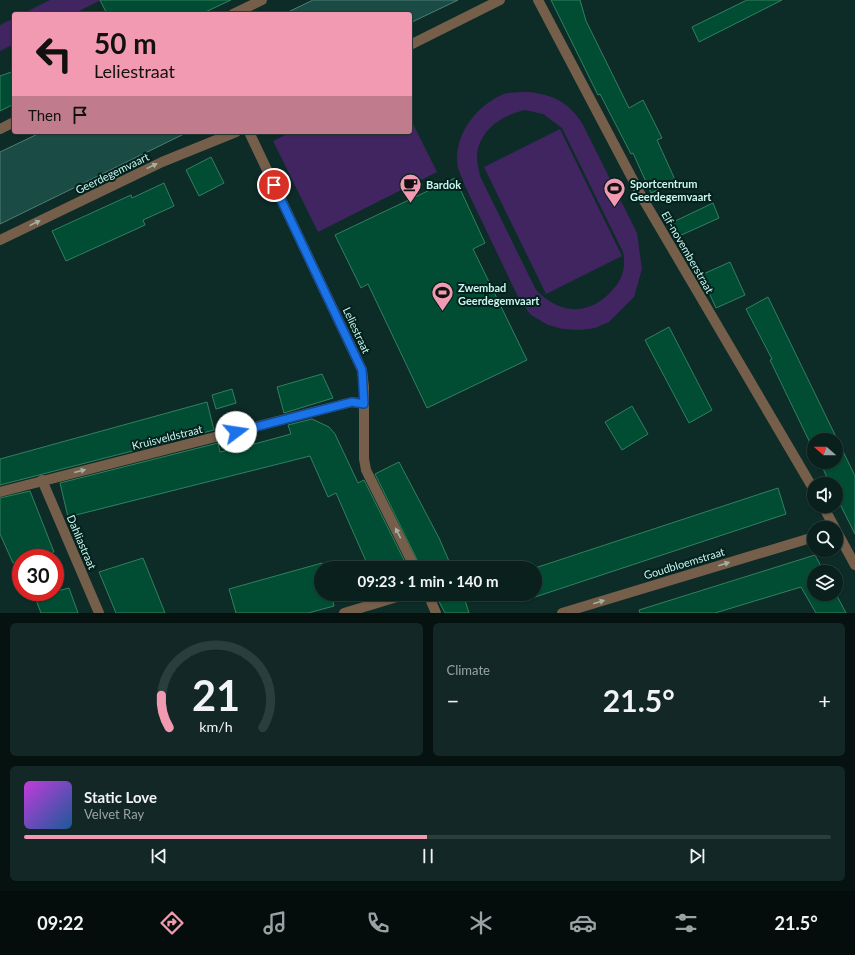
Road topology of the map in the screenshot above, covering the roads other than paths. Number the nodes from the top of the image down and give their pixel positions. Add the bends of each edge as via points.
1 (262, 0) edge
2 (500, 0) edge
3 (538, 0) edge
4 (237, 12) edge
5 (412, 44) edge
6 (12, 123) edge
7 (0, 129) edge
8 (231, 134) edge
9 (250, 134) edge
10 (0, 240) edge
11 (364, 404) junction
12 (807, 478) edge
13 (42, 480) junction
14 (0, 492) edge
15 (807, 539) edge
16 (843, 542) edge
17 (412, 561) edge
18 (855, 565) edge
19 (384, 601) edge
20 (431, 601) edge
21 (99, 613) edge
22 (344, 613) edge
23 (436, 613) edge
24 (562, 613) edge

1 - 4 street
2 - 5 street
3 - 12 street, Elf-novemberstraat via 643,199
6 - 7 street
10 -> 8 street, Geerdegemvaart via 162,162
9 - 11 street, Leliestraat via 362,370
13 -> 11 street, Kruisveldstraat via 352,402
17 -> 11 street, Leliestraat via 366,470 363,448
13 - 14 street, Kruisveldstraat
13 - 21 street, Dahliastraat
24 -> 15 street, Goudbloemstraat
16 - 18 street
19 - 22 street
20 - 23 street

